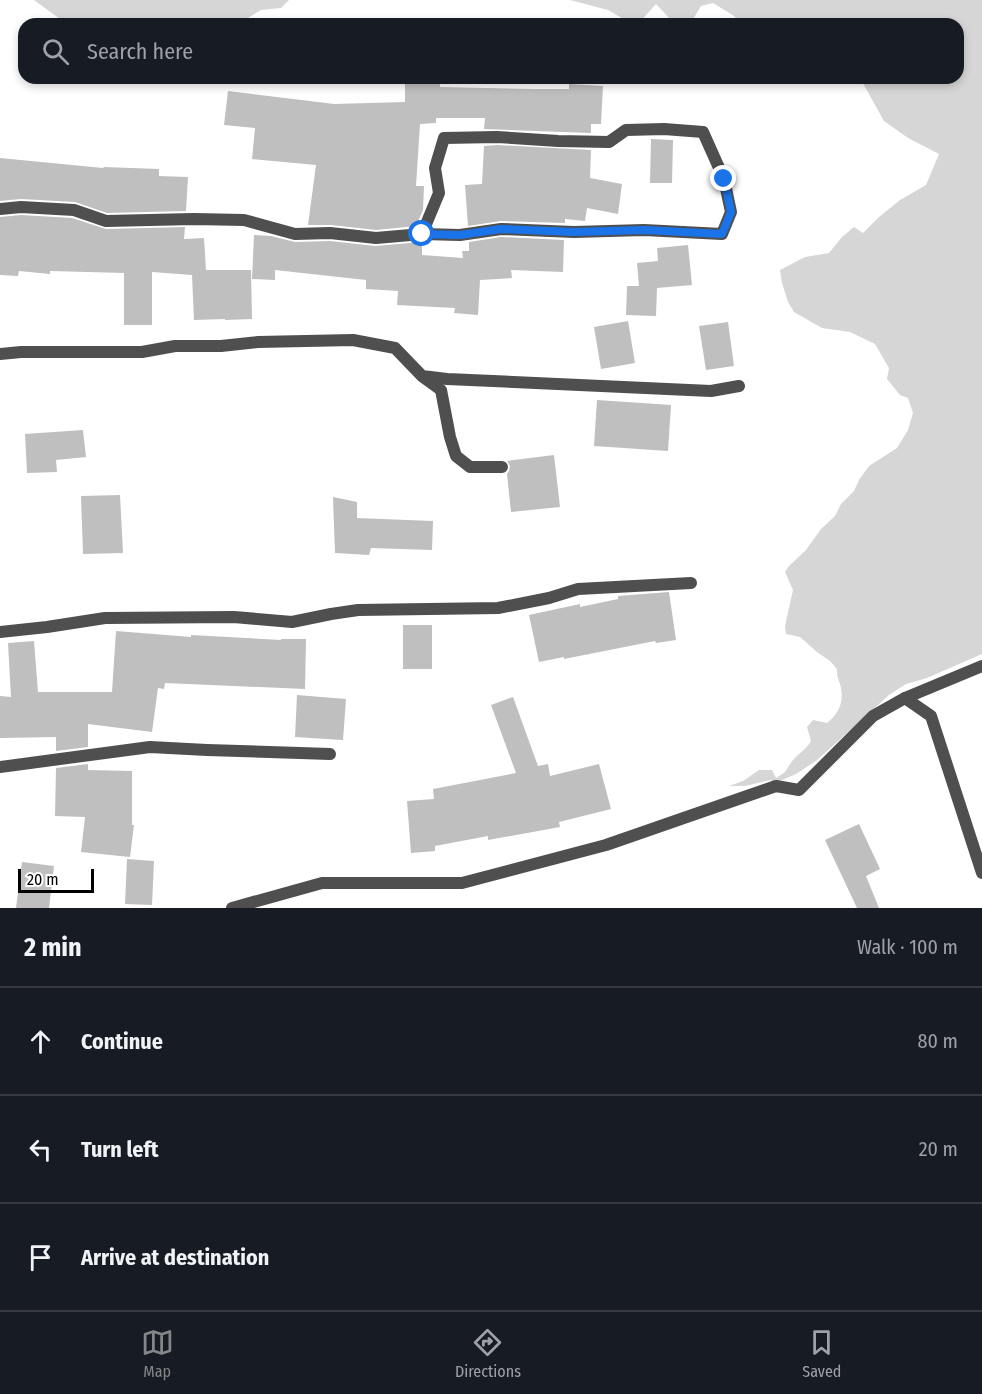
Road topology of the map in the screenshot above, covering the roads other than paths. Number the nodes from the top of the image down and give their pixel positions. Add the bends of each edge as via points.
1 (0, 209) edge
2 (422, 234) junction
3 (0, 354) edge
4 (422, 376) junction
5 (738, 386) dead end
6 (502, 467) dead end
7 (691, 583) dead end
8 (0, 632) edge
9 (982, 666) edge
10 (905, 698) junction
11 (330, 754) dead end
12 (0, 767) edge
13 (982, 873) edge
14 (232, 908) edge

1 - 2 street via 74,210 106,221 244,220 295,234 376,238
2 - 2 street via 460,235 501,229 722,234 731,212 724,179 703,132 626,130 609,142 444,138 435,168 439,193
3 - 4 street via 142,352 175,346 353,340 395,348
4 - 5 street via 711,391
4 - 6 street via 441,390 456,456 470,467
7 - 8 street via 578,589 498,608 358,610 292,622 234,617 105,618
9 - 10 street
10 - 13 street via 931,716
10 - 14 street via 873,716 799,790 776,786 606,845 462,883 322,883
11 - 12 street via 150,747

